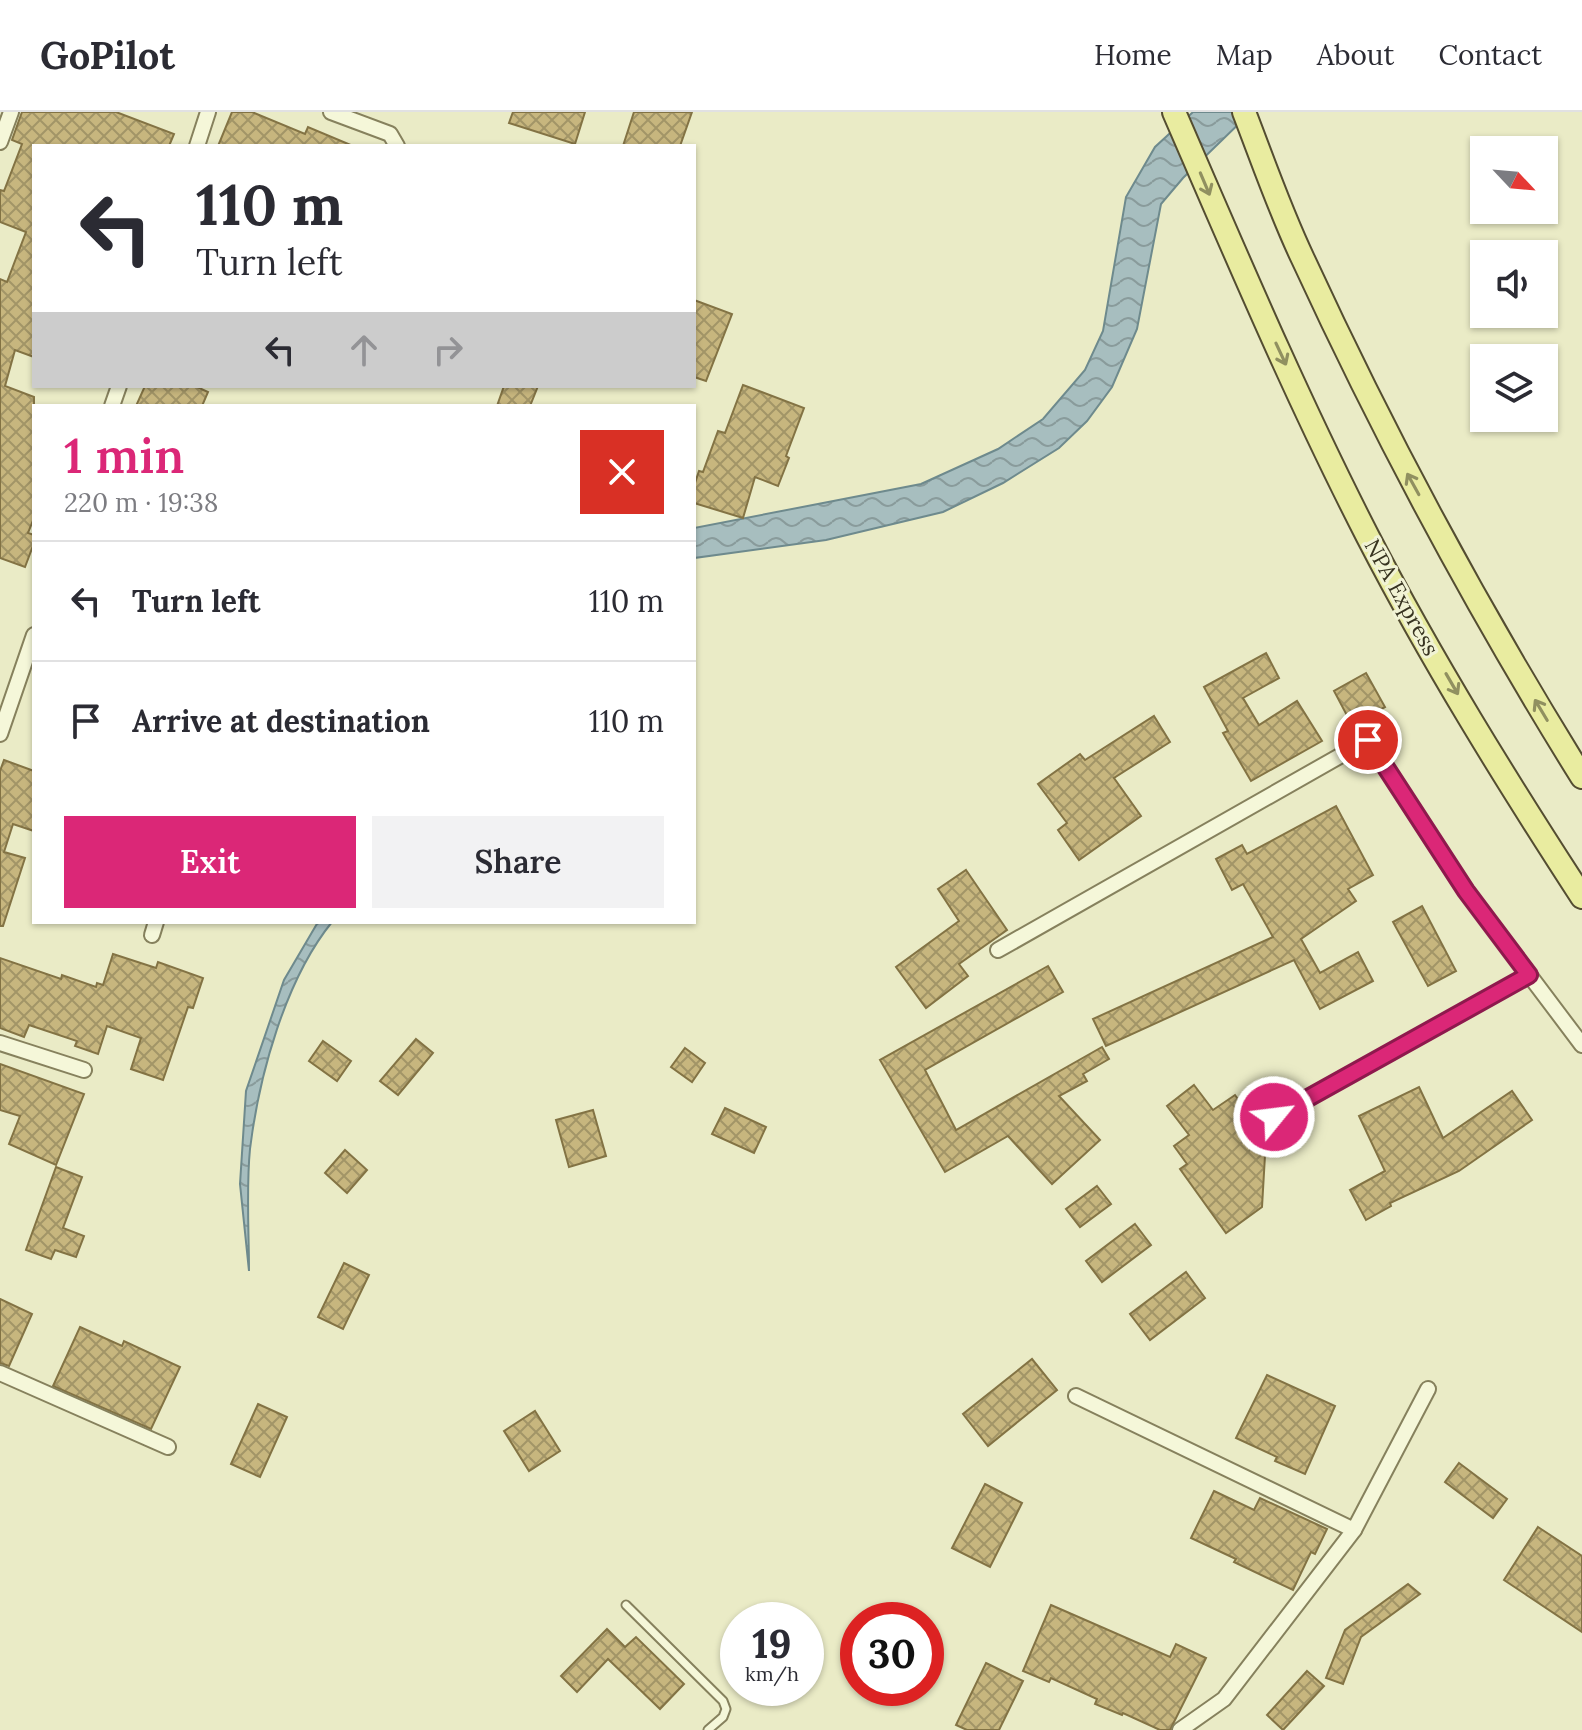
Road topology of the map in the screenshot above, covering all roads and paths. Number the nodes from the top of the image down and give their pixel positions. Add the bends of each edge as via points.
1 (11, 112) edge
2 (208, 112) edge
3 (331, 112) edge
4 (1174, 112) edge
5 (1244, 112) edge
6 (0, 142) edge
7 (198, 144) edge
8 (396, 144) edge
9 (32, 641) edge
10 (0, 734) edge
11 (1582, 777) edge
12 (1582, 897) edge
13 (998, 950) dead end
14 (1529, 975) junction
15 (0, 1043) edge
16 (1582, 1045) edge
17 (84, 1070) dead end
18 (1274, 1117) dead end
19 (0, 1373) edge
20 (1428, 1389) dead end
21 (1076, 1396) dead end
22 (168, 1447) dead end
23 (1354, 1530) junction
24 (626, 1605) dead end
25 (708, 1730) edge
26 (1180, 1730) edge

1 - 6 street
2 - 7 street
3 - 8 street via 390,134
4 -> 12 main road, NPA Express via 1369,538 1520,802
11 -> 5 main road via 1403,466 1301,256
9 - 10 street
13 - 14 street via 1368,740 1466,891
14 - 16 street
14 - 18 street
15 - 17 street
19 - 22 street
20 - 23 street
21 - 23 street
23 - 26 street via 1224,1699
24 - 25 lane via 723,1701 723,1717

